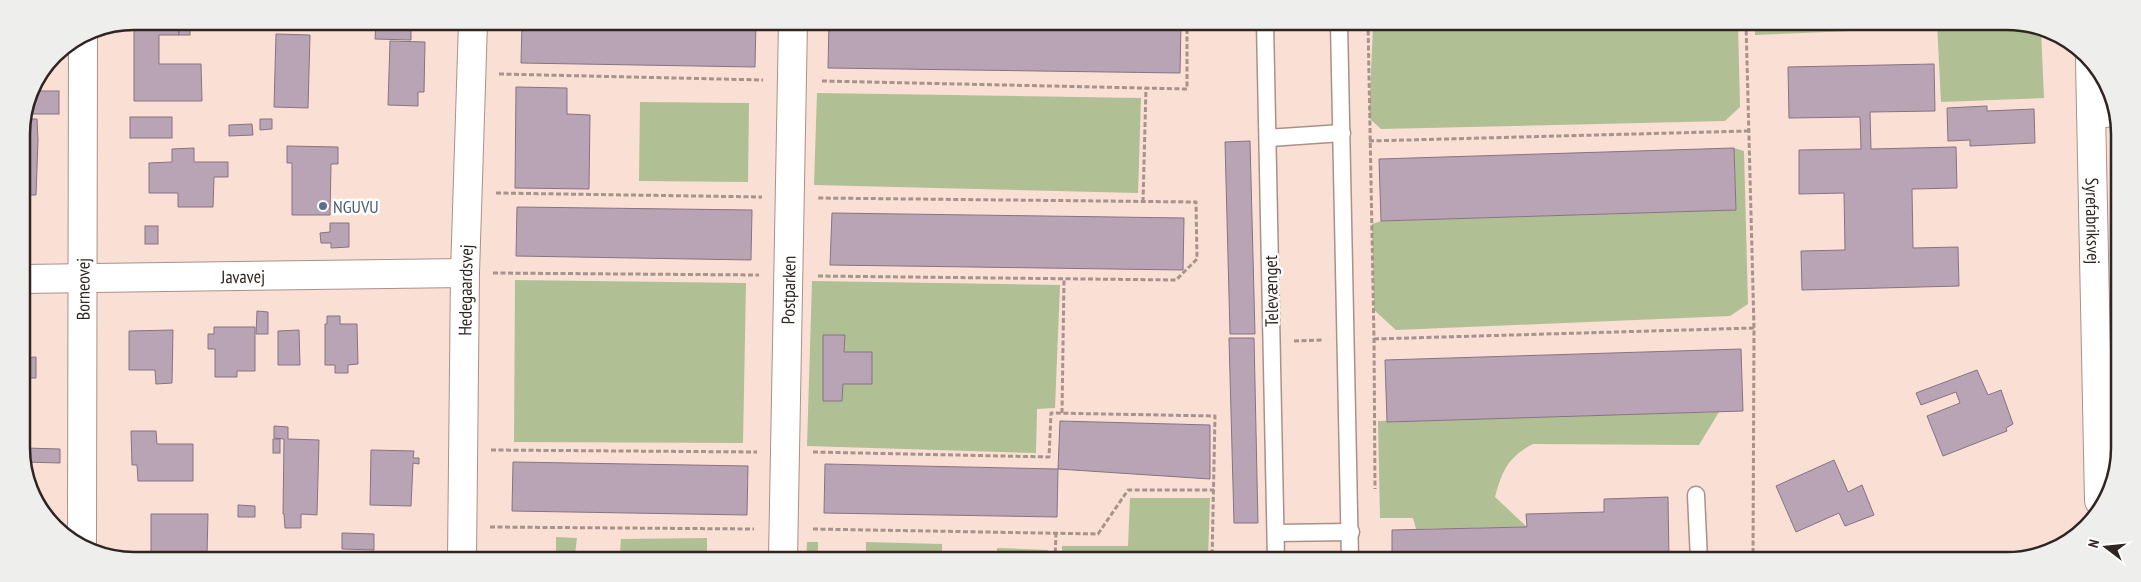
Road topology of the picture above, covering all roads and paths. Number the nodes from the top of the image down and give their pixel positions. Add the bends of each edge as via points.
1 (473, 30) edge
2 (793, 30) edge
3 (1187, 30) edge
4 (1265, 30) edge
5 (1339, 30) edge
6 (1368, 30) edge
7 (1746, 30) edge
8 (83, 44) edge
9 (471, 74) junction
10 (2095, 80) edge
11 (791, 81) junction
12 (1146, 88) junction
13 (2104, 113) edge
14 (1748, 131) junction
15 (1343, 137) junction
16 (1268, 138) junction
17 (1370, 141) junction
18 (467, 192) junction
19 (788, 197) junction
20 (1143, 202) junction
21 (465, 273) junction
22 (788, 276) junction
23 (82, 278) junction
24 (1064, 278) junction
25 (30, 279) edge
26 (1754, 328) junction
27 (1374, 339) junction
28 (1346, 340) junction
29 (1272, 342) junction
30 (1062, 413) junction
31 (1050, 458) dead end
32 (1214, 490) junction
33 (1375, 493) dead end
34 (1696, 495) dead end
35 (2099, 496) edge
36 (462, 526) junction
37 (784, 529) junction
38 (1351, 532) junction
39 (1056, 533) junction
40 (1276, 533) junction
41 (82, 538) edge
42 (462, 552) edge
43 (783, 552) edge
44 (1056, 552) edge
45 (1212, 552) edge
46 (1276, 552) edge
47 (1350, 552) edge
48 (1698, 552) edge
49 (1753, 552) edge

1 - 9 street, Hedegaardsvej
2 - 11 street, Postparken
3 - 12 path via 1187,89
4 - 16 lane, Televænget
5 - 15 lane
6 - 17 path
7 - 14 path
8 - 23 street, Borneovej
9 - 11 path
9 - 18 street, Hedegaardsvej
10 - 13 street, Syrefabriksvej
11 - 12 path
11 - 19 street, Postparken
12 - 20 path
13 - 35 street, Syrefabriksvej
14 - 17 path
14 - 26 path
15 - 16 lane
15 - 17 path
15 - 28 lane
16 - 29 lane, Televænget
17 - 27 path
18 - 19 path
18 - 21 street, Hedegaardsvej
19 - 20 path
19 - 22 street, Postparken
20 - 24 path via 1196,202 1197,259 1176,280
21 - 22 path
21 - 23 street, Javavej
21 - 36 street, Hedegaardsvej
22 - 24 path
22 - 37 street, Postparken
23 - 25 street, Javavej
23 - 41 street, Borneovej
24 - 30 path
26 - 27 path
26 - 49 path
27 - 28 path
27 - 33 path
28 - 29 path
28 - 38 lane
29 - 40 lane, Televænget
30 - 31 path via 1051,413
30 - 32 path via 1215,416
32 - 39 path via 1128,490 1098,534
32 - 45 path
34 - 48 lane
36 - 37 path
36 - 42 street, Hedegaardsvej
37 - 39 path
37 - 43 street, Postparken
38 - 40 lane
38 - 47 lane
39 - 44 path
40 - 46 lane, Televænget

